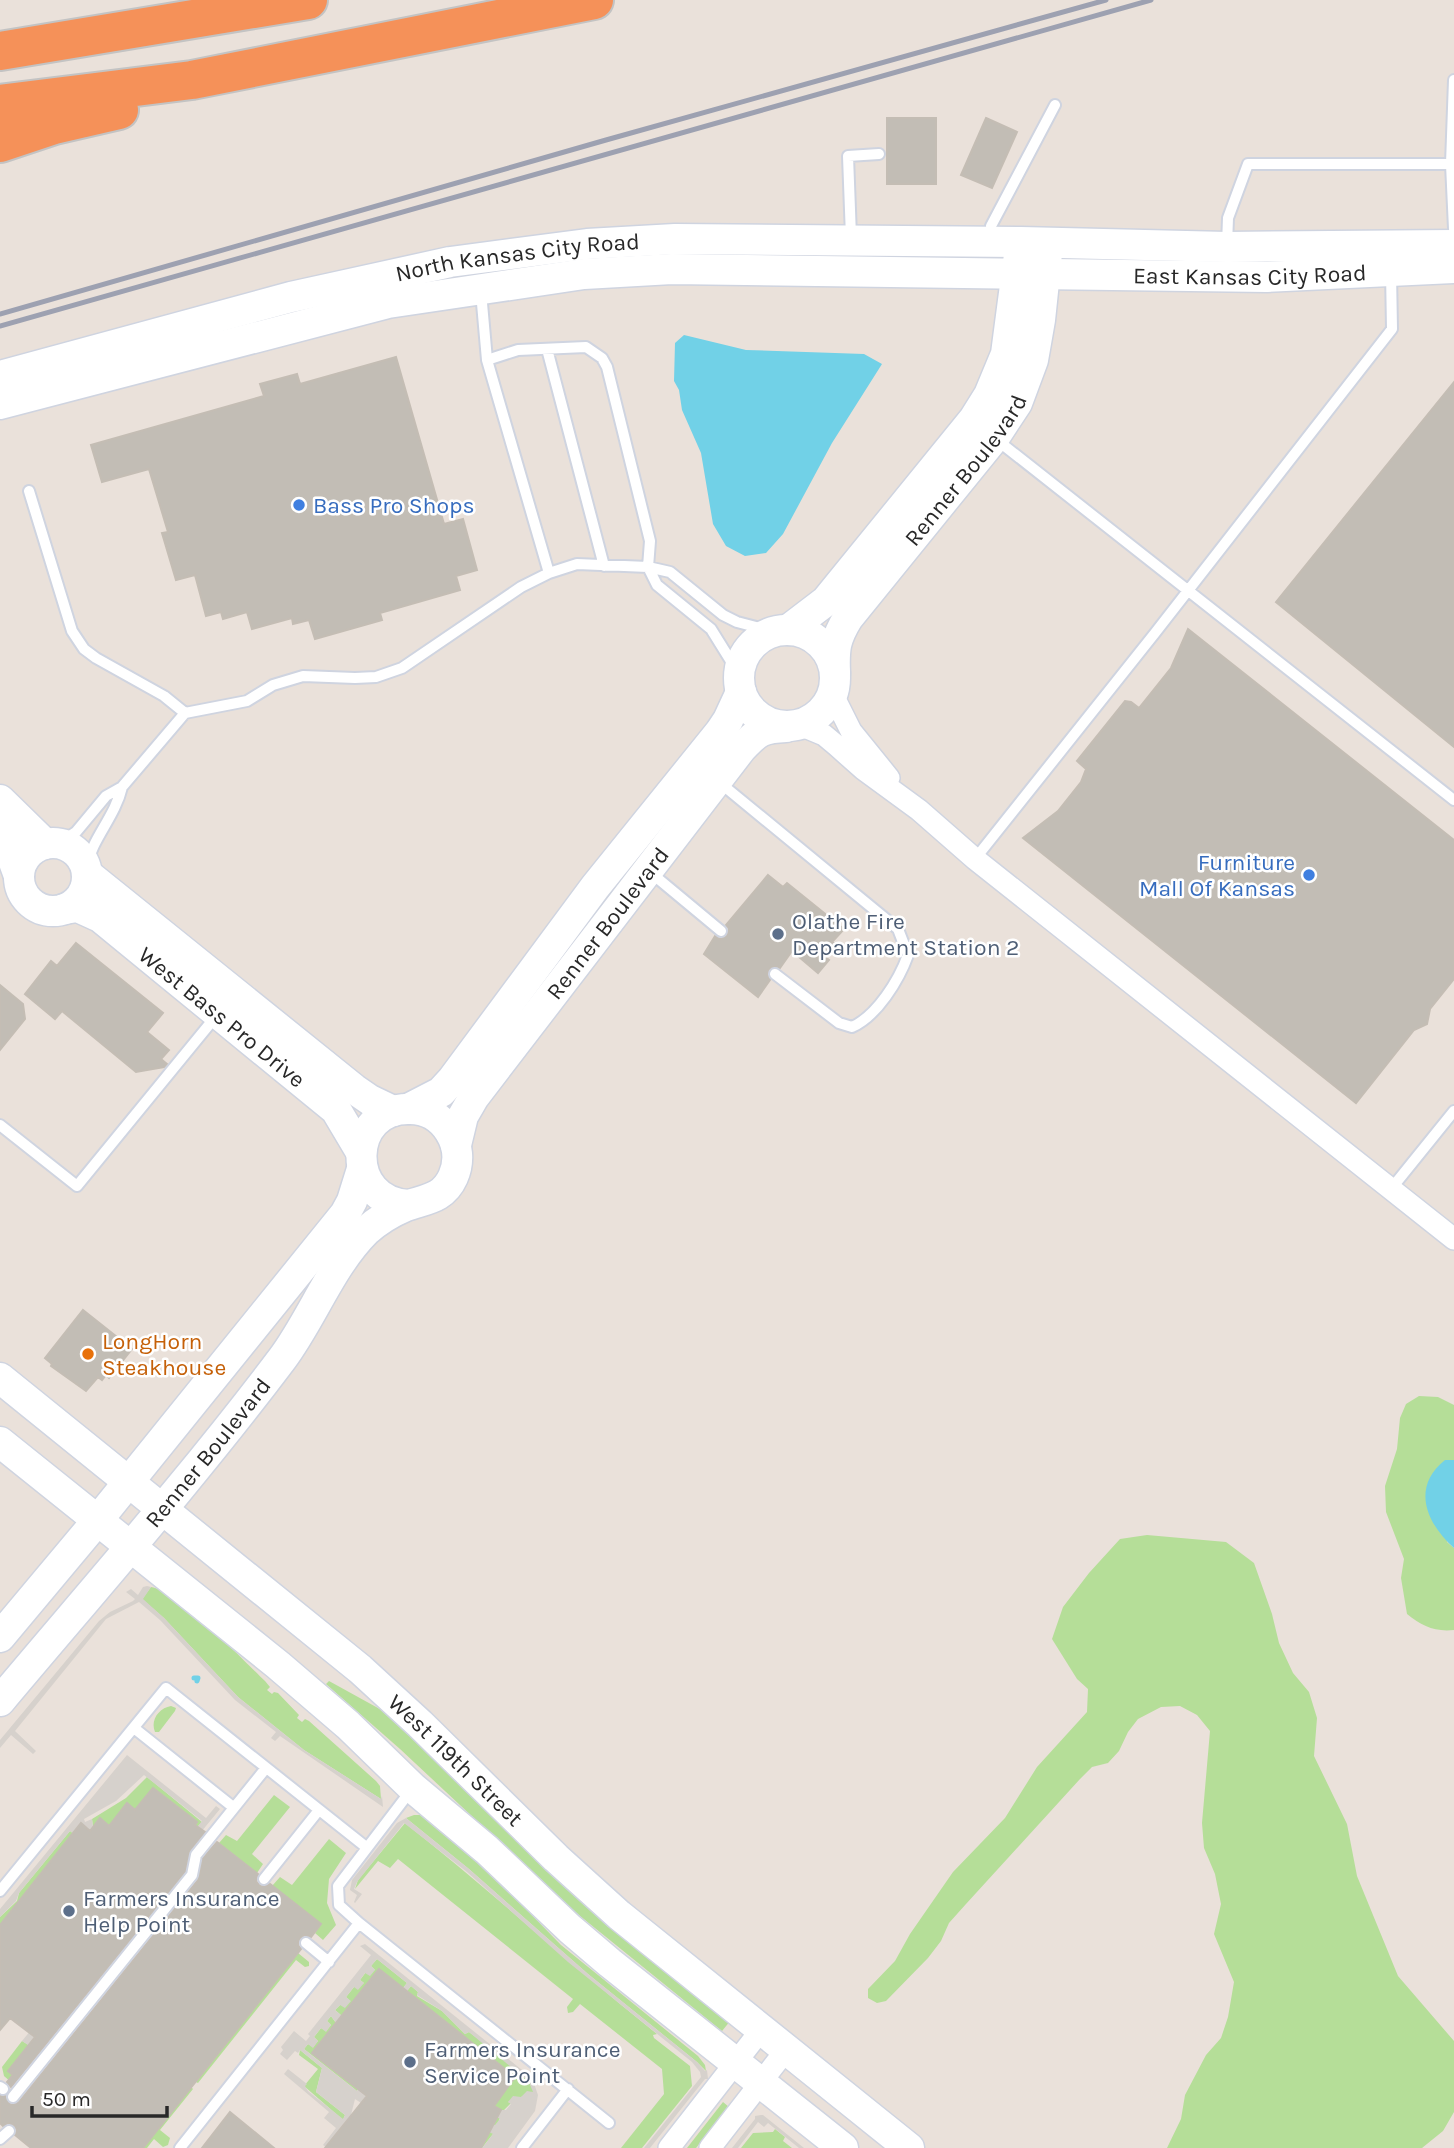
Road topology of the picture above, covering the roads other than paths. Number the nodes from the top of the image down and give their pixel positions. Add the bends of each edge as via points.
1 (308, 0) edge
2 (594, 0) edge
3 (215, 4) edge
4 (0, 26) edge
5 (0, 51) edge
6 (191, 80) junction
7 (1454, 80) edge
8 (0, 104) edge
9 (1055, 105) dead end
10 (0, 142) edge
11 (878, 154) dead end
12 (1451, 164) junction
13 (1454, 229) edge
14 (851, 240) junction
15 (1020, 242) junction
16 (1454, 245) edge
17 (1227, 247) junction
18 (1454, 268) edge
19 (1391, 271) junction
20 (479, 273) junction
21 (1031, 273) junction
22 (547, 349) junction
23 (487, 360) junction
24 (0, 376) edge
25 (0, 404) edge
26 (994, 438) junction
27 (29, 491) dead end
28 (604, 566) junction
29 (648, 567) junction
30 (549, 573) junction
31 (1188, 591) junction
32 (782, 631) junction
33 (740, 683) junction
34 (834, 684) junction
35 (185, 713) junction
36 (793, 726) junction
37 (717, 780) junction
38 (122, 787) junction
39 (0, 800) edge
40 (1454, 800) edge
41 (919, 810) junction
42 (0, 835) edge
43 (52, 844) junction
44 (975, 859) junction
45 (86, 870) junction
46 (649, 871) junction
47 (19, 876) junction
48 (64, 909) junction
49 (721, 931) dead end
50 (775, 974) dead end
51 (218, 1014) junction
52 (401, 1110) junction
53 (1454, 1111) edge
54 (0, 1125) edge
55 (456, 1145) junction
56 (361, 1161) junction
57 (1391, 1189) junction
58 (409, 1205) junction
59 (1454, 1239) edge
60 (0, 1378) edge
61 (0, 1442) edge
62 (127, 1482) junction
63 (161, 1509) junction
64 (97, 1521) junction
65 (130, 1548) junction
66 (0, 1637) edge
67 (0, 1701) edge
68 (134, 1728) junction
69 (265, 1768) junction
70 (414, 1788) junction
71 (233, 1807) junction
72 (319, 1811) junction
73 (366, 1847) junction
74 (264, 1879) dead end
75 (0, 1891) edge
76 (359, 1923) junction
77 (306, 1943) dead end
78 (329, 1962) junction
79 (761, 2030) junction
80 (786, 2050) junction
81 (736, 2063) junction
82 (760, 2083) junction
83 (568, 2089) junction
84 (13, 2097) dead end
85 (609, 2123) dead end
86 (9, 2130) dead end
87 (0, 2139) edge
88 (180, 2148) edge
89 (522, 2148) edge
90 (669, 2148) edge
91 (710, 2148) edge
92 (843, 2148) edge
93 (909, 2148) edge

1 - 3 highway
2 - 6 highway
3 - 4 highway
3 - 5 highway
6 - 8 highway
6 - 10 highway via 164,100
7 - 12 lane
9 - 15 lane via 991,226
11 - 14 lane via 848,156
12 - 13 lane
12 - 17 lane via 1248,164 1228,218
14 - 15 main road, North Kansas City Road
14 - 20 main road, North Kansas City Road via 587,244
15 - 17 main road, East Kansas City Road
15 - 21 main road, Renner Boulevard
16 - 17 main road, East Kansas City Road
18 - 19 main road, East Kansas City Road
19 - 21 main road, East Kansas City Road via 1267,277
19 - 31 lane via 1392,329
20 - 21 main road, North Kansas City Road via 672,269
20 - 23 lane
20 - 24 main road, North Kansas City Road via 291,297
20 - 25 main road, North Kansas City Road via 388,303
21 - 26 main road, Renner Boulevard via 1040,320 1027,382
21 - 32 main road, Renner Boulevard via 1006,354 974,419 826,601
22 - 23 lane via 518,350
22 - 28 lane
22 - 29 lane via 586,347 602,358 607,368 650,541
23 - 30 lane
26 - 31 lane
26 - 34 main road, Renner Boulevard via 848,618 834,649
27 - 35 lane via 72,631 84,649
28 - 29 lane
28 - 30 lane via 577,564
29 - 32 lane via 670,572 737,622
29 - 33 lane via 657,585 711,629
30 - 35 lane via 402,667 376,677 303,676 273,685 247,701
31 - 40 lane
31 - 44 lane
32 - 33 main road via 750,647
32 - 34 main road via 814,639 824,648 832,660
33 - 36 main road via 747,706 758,716 771,724
33 - 52 main road, Renner Boulevard via 720,732 596,887 453,1080 441,1091
34 - 36 main road via 825,708 814,719
34 - 41 street via 851,731
35 - 38 lane
36 - 37 main road, Renner Boulevard via 766,728 752,737
36 - 41 street via 824,735
37 - 46 main road, Renner Boulevard
37 - 50 lane via 898,929 908,955 900,978 863,1022 852,1027 839,1023
38 - 43 lane via 106,796 76,832
38 - 45 lane
39 - 43 main road
41 - 44 street
42 - 47 main road
43 - 45 main road via 69,847
43 - 47 main road via 35,848 21,865
44 - 57 street
45 - 48 main road via 81,896
45 - 52 main road, West Bass Pro Drive via 354,1089 370,1100
46 - 49 lane
46 - 55 main road, Renner Boulevard via 474,1097 463,1116
47 - 48 main road via 33,904
48 - 51 main road, West Bass Pro Drive via 78,907 100,917
51 - 54 lane via 77,1186
51 - 56 main road, West Bass Pro Drive via 336,1110
52 - 55 main road via 424,1111 438,1119
52 - 56 main road via 381,1117 371,1127
53 - 57 lane
55 - 58 main road via 455,1171 447,1186 434,1198
56 - 58 main road via 369,1184 379,1195
56 - 62 main road, Renner Boulevard via 345,1214
57 - 59 street
58 - 63 main road, Renner Boulevard via 366,1231 283,1357
60 - 62 main road, West 119th Street
61 - 64 main road, West 119th Street
62 - 63 main road, West 119th Street
62 - 64 main road, Renner Boulevard
63 - 65 main road, Renner Boulevard
63 - 79 main road, West 119th Street via 360,1669 619,1915
64 - 65 main road, West 119th Street
64 - 66 main road, Renner Boulevard
65 - 67 main road, Renner Boulevard
65 - 70 main road, West 119th Street via 278,1665
68 - 69 lane via 166,1688
68 - 71 lane
68 - 75 lane
69 - 71 lane
69 - 72 lane
70 - 73 lane
70 - 81 main road, West 119th Street via 600,1955
71 - 84 lane via 196,1856 192,1875
72 - 73 lane
72 - 74 lane
73 - 76 lane via 338,1885 339,1905
76 - 78 lane
76 - 83 lane
77 - 78 lane
78 - 88 lane
79 - 80 main road, West 119th Street
79 - 81 street
80 - 82 street
80 - 93 main road, West 119th Street
81 - 82 main road, West 119th Street
81 - 90 street
82 - 91 street
82 - 92 main road, West 119th Street
83 - 85 lane
83 - 89 lane
86 - 87 lane

